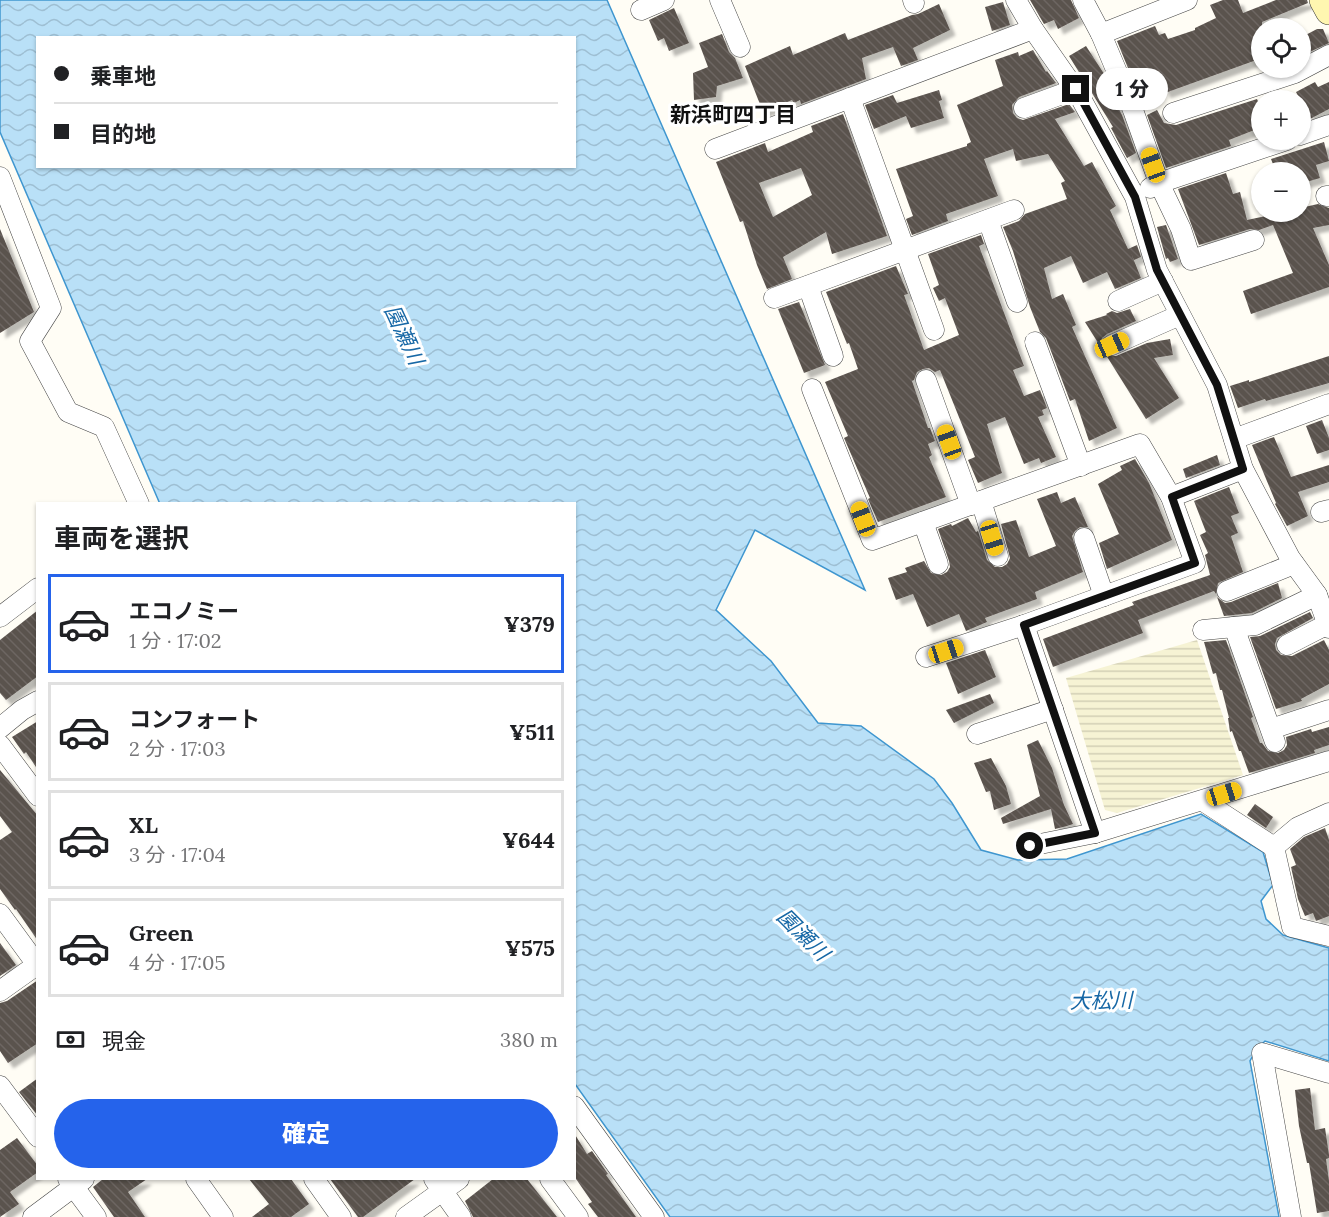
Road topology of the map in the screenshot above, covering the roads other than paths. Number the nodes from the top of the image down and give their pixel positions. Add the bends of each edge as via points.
1 (664, 0) edge
2 (720, 0) edge
3 (1016, 0) edge
4 (1083, 0) edge
5 (1187, 0) edge
6 (1323, 0) edge
7 (641, 10) dead end
8 (1329, 11) edge
9 (1033, 29) junction
10 (1101, 34) junction
11 (740, 47) dead end
12 (1329, 55) edge
13 (1076, 89) junction
14 (850, 98) junction
15 (1024, 108) dead end
16 (1173, 112) dead end
17 (1329, 125) edge
18 (1311, 131) edge
19 (715, 149) dead end
20 (1257, 150) edge
21 (0, 177) edge
22 (1160, 183) junction
23 (1135, 197) junction
24 (1014, 210) dead end
25 (988, 220) junction
26 (1254, 240) dead end
27 (906, 249) junction
28 (1162, 281) junction
29 (808, 286) junction
30 (774, 298) dead end
31 (1118, 301) dead end
32 (1017, 302) dead end
33 (1180, 315) junction
34 (934, 330) dead end
35 (1035, 342) dead end
36 (1112, 345) dead end
37 (833, 356) dead end
38 (926, 380) dead end
39 (812, 389) dead end
40 (1329, 404) edge
41 (1234, 439) junction
42 (1081, 466) junction
43 (1243, 469) junction
44 (1172, 497) junction
45 (138, 502) edge
46 (976, 503) junction
47 (923, 522) junction
48 (1084, 538) dead end
49 (998, 556) dead end
50 (938, 564) dead end
51 (1294, 564) junction
52 (36, 590) edge
53 (1227, 591) dead end
54 (1317, 595) junction
55 (1104, 596) junction
56 (0, 617) edge
57 (1024, 625) junction
58 (1328, 626) edge
59 (1234, 627) junction
60 (1203, 630) dead end
61 (1287, 645) dead end
62 (926, 657) dead end
63 (36, 702) edge
64 (1053, 709) junction
65 (1329, 711) edge
66 (0, 728) edge
67 (977, 735) dead end
68 (0, 745) edge
69 (1329, 761) edge
70 (36, 793) edge
71 (1203, 801) junction
72 (1329, 813) edge
73 (1095, 833) junction
74 (1030, 846) dead end
75 (1274, 847) junction
76 (0, 914) edge
77 (1328, 935) edge
78 (36, 964) edge
79 (36, 966) edge
80 (0, 991) edge
81 (1329, 1073) edge
82 (0, 1086) edge
83 (576, 1109) edge
84 (36, 1134) edge
85 (197, 1180) edge
86 (315, 1180) edge
87 (551, 1180) edge
88 (76, 1182) edge
89 (445, 1183) edge
90 (33, 1217) edge
91 (96, 1217) edge
92 (223, 1217) edge
93 (341, 1217) edge
94 (406, 1217) edge
95 (461, 1217) edge
96 (578, 1217) edge
97 (654, 1217) edge
98 (1292, 1217) edge

1 - 7 street
2 - 11 street
3 - 9 street
4 - 10 street
5 - 10 street
6 - 8 street
9 - 13 street
9 - 14 street
10 - 22 street
12 - 16 street via 1295,73
13 - 15 street
13 - 23 street
14 - 19 street
14 - 27 street
17 - 18 street
20 - 22 street
21 - 45 street via 51,308 30,341 68,412 104,427
22 - 23 street
22 - 26 street via 1191,260
23 - 28 street
24 - 25 street
25 - 27 street
25 - 32 street
27 - 29 street
27 - 34 street
28 - 31 street
28 - 33 street
29 - 30 street
29 - 37 street
33 - 36 street
33 - 41 street via 1217,385
35 - 42 street
38 - 46 street
39 - 47 street via 872,540
40 - 41 street
41 - 43 street
42 - 44 street via 1140,444
42 - 46 street
43 - 44 street
43 - 51 street
44 - 55 street via 1195,563
46 - 47 street
46 - 49 street
47 - 50 street
48 - 55 street
51 - 53 street
51 - 54 street
52 - 56 street
54 - 58 street
54 - 59 street via 1256,625
55 - 57 street
57 - 62 street
57 - 64 street
58 - 61 street
59 - 60 street
59 - 65 street via 1273,736
63 - 66 street
64 - 67 street
64 - 73 street
68 - 70 street
69 - 71 street
71 - 73 street
71 - 75 street
72 - 75 street via 1298,827
73 - 74 street
75 - 77 street via 1292,927
76 - 78 street
79 - 80 street
81 - 98 street via 1262,1053
82 - 84 street
83 - 97 street
85 - 92 street
86 - 93 street
87 - 96 street
88 - 90 street
88 - 91 street
89 - 94 street
89 - 95 street

